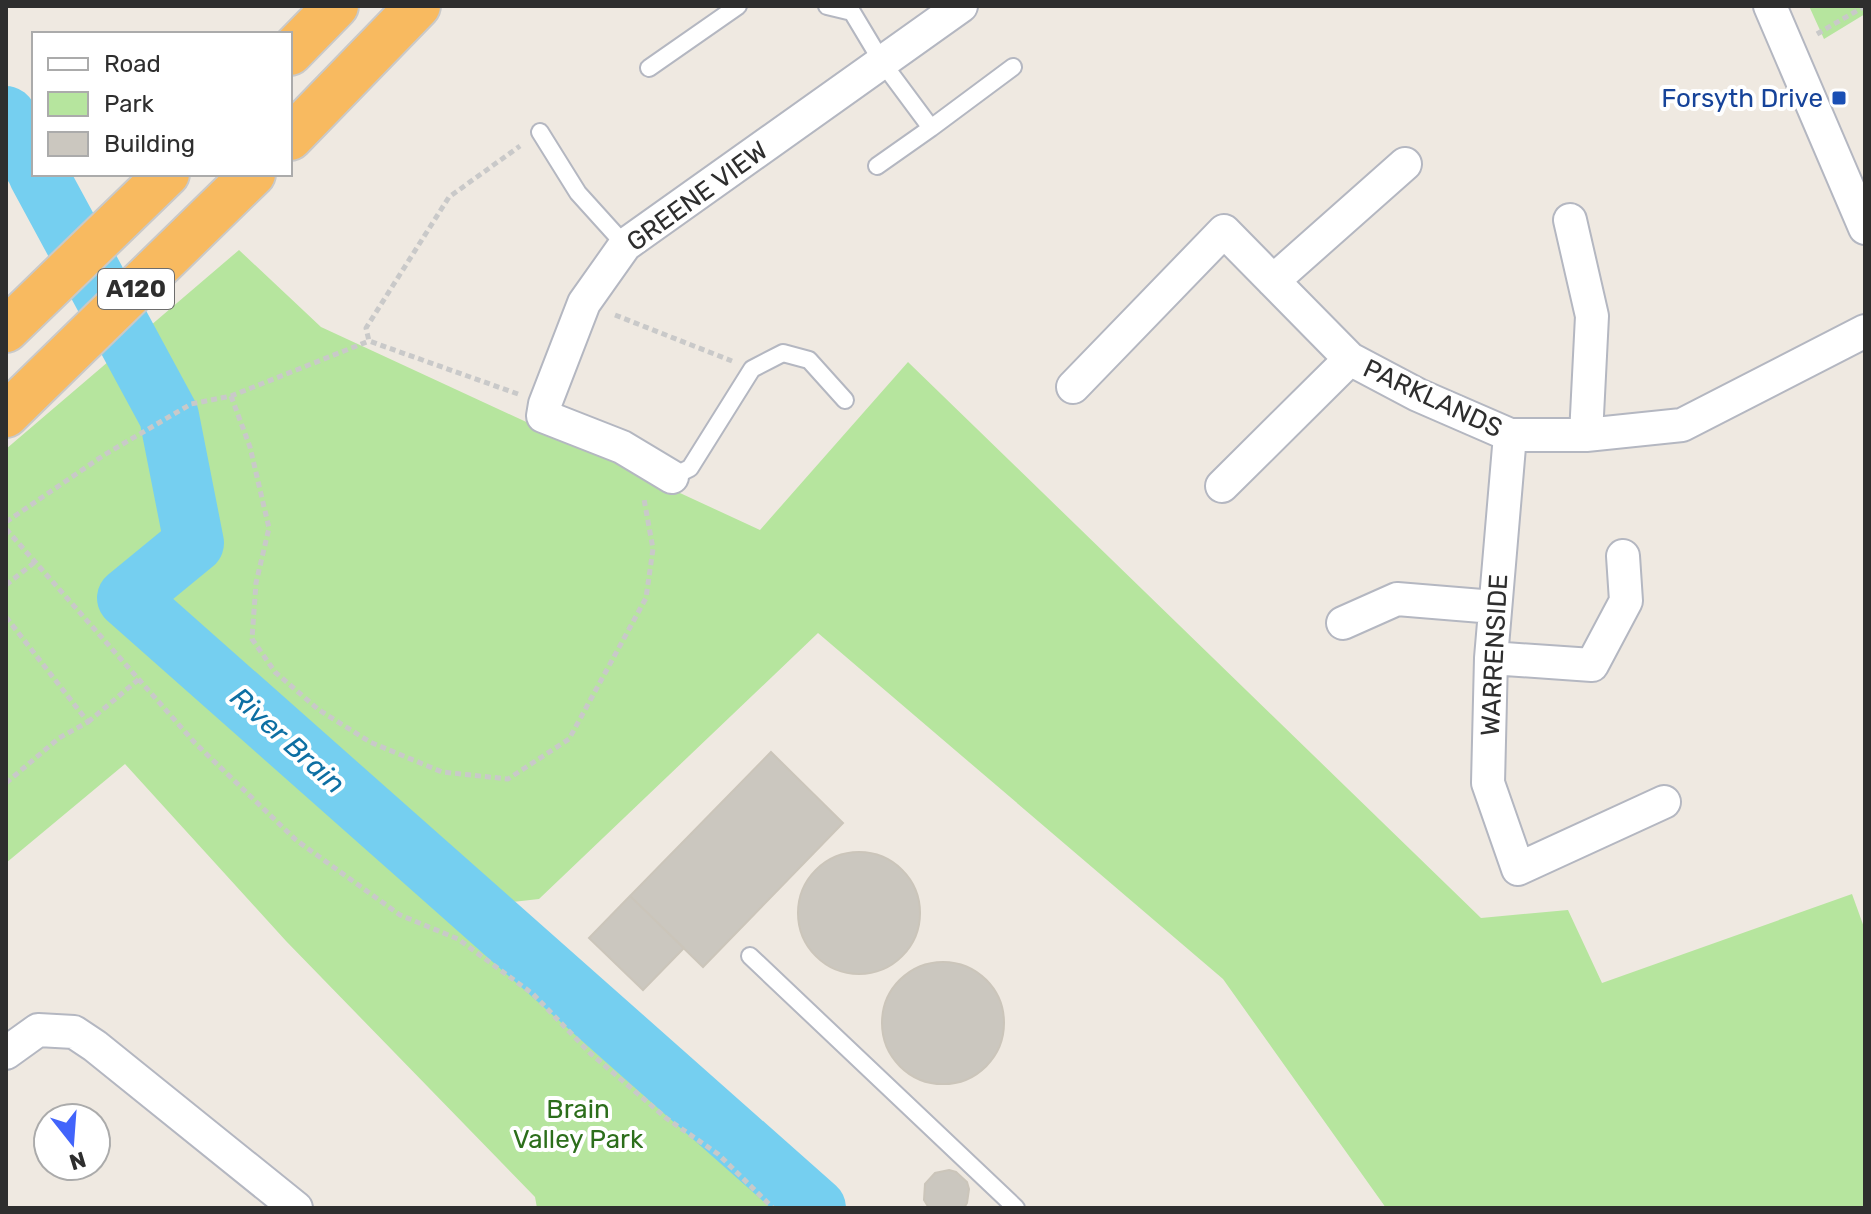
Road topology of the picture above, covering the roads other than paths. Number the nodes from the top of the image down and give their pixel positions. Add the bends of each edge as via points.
1 (336, 6) edge
2 (418, 6) edge
3 (738, 6) edge
4 (827, 6) edge
5 (961, 6) edge
6 (1770, 6) edge
7 (853, 9) edge
8 (292, 51) edge
9 (882, 62) junction
10 (1013, 67) dead end
11 (649, 68) dead end
12 (931, 128) junction
13 (540, 132) road end
14 (292, 136) edge
15 (1405, 164) dead end
16 (877, 166) dead end
17 (165, 176) edge
18 (240, 187) edge
19 (1861, 207) edge
20 (1570, 220) dead end
21 (625, 245) junction
22 (1273, 281) junction
23 (7, 329) edge
24 (1865, 331) edge
25 (1350, 359) junction
26 (1073, 387) dead end
27 (845, 400) dead end
28 (6, 415) edge
29 (1510, 435) junction
30 (1586, 435) junction
31 (672, 477) joint
32 (1222, 486) dead end
33 (1623, 556) dead end
34 (1494, 607) junction
35 (1343, 623) dead end
36 (1491, 658) junction
37 (1664, 802) dead end
38 (750, 956) dead end
39 (6, 1053) edge
40 (296, 1208) edge
41 (1016, 1208) edge

1 - 8 highway
2 - 14 highway
3 - 11 lane
4 - 7 lane
5 - 9 street, GREENE VIEW
6 - 19 street
7 - 9 lane
9 - 12 lane
9 - 21 street, GREENE VIEW
10 - 12 lane
12 - 16 lane
13 - 21 lane via 578,193
15 - 22 street
17 - 23 highway, A120
18 - 28 highway, A120
20 - 30 street via 1592,316
21 - 31 street, GREENE VIEW via 584,303 543,416 622,447
22 - 25 street, PARKLANDS
22 - 26 street, PARKLANDS via 1224,231
24 - 30 street, PARKLANDS via 1682,425
25 - 29 street, PARKLANDS
25 - 32 street
27 - 31 lane via 809,360 783,353 752,369 690,468
29 - 30 street, PARKLANDS
29 - 34 street, WARRENSIDE
33 - 36 street via 1626,601 1592,665
34 - 35 street via 1397,599
34 - 36 street, WARRENSIDE
36 - 37 street, WARRENSIDE via 1488,783 1518,869
38 - 41 lane
39 - 40 street via 38,1030 74,1032

